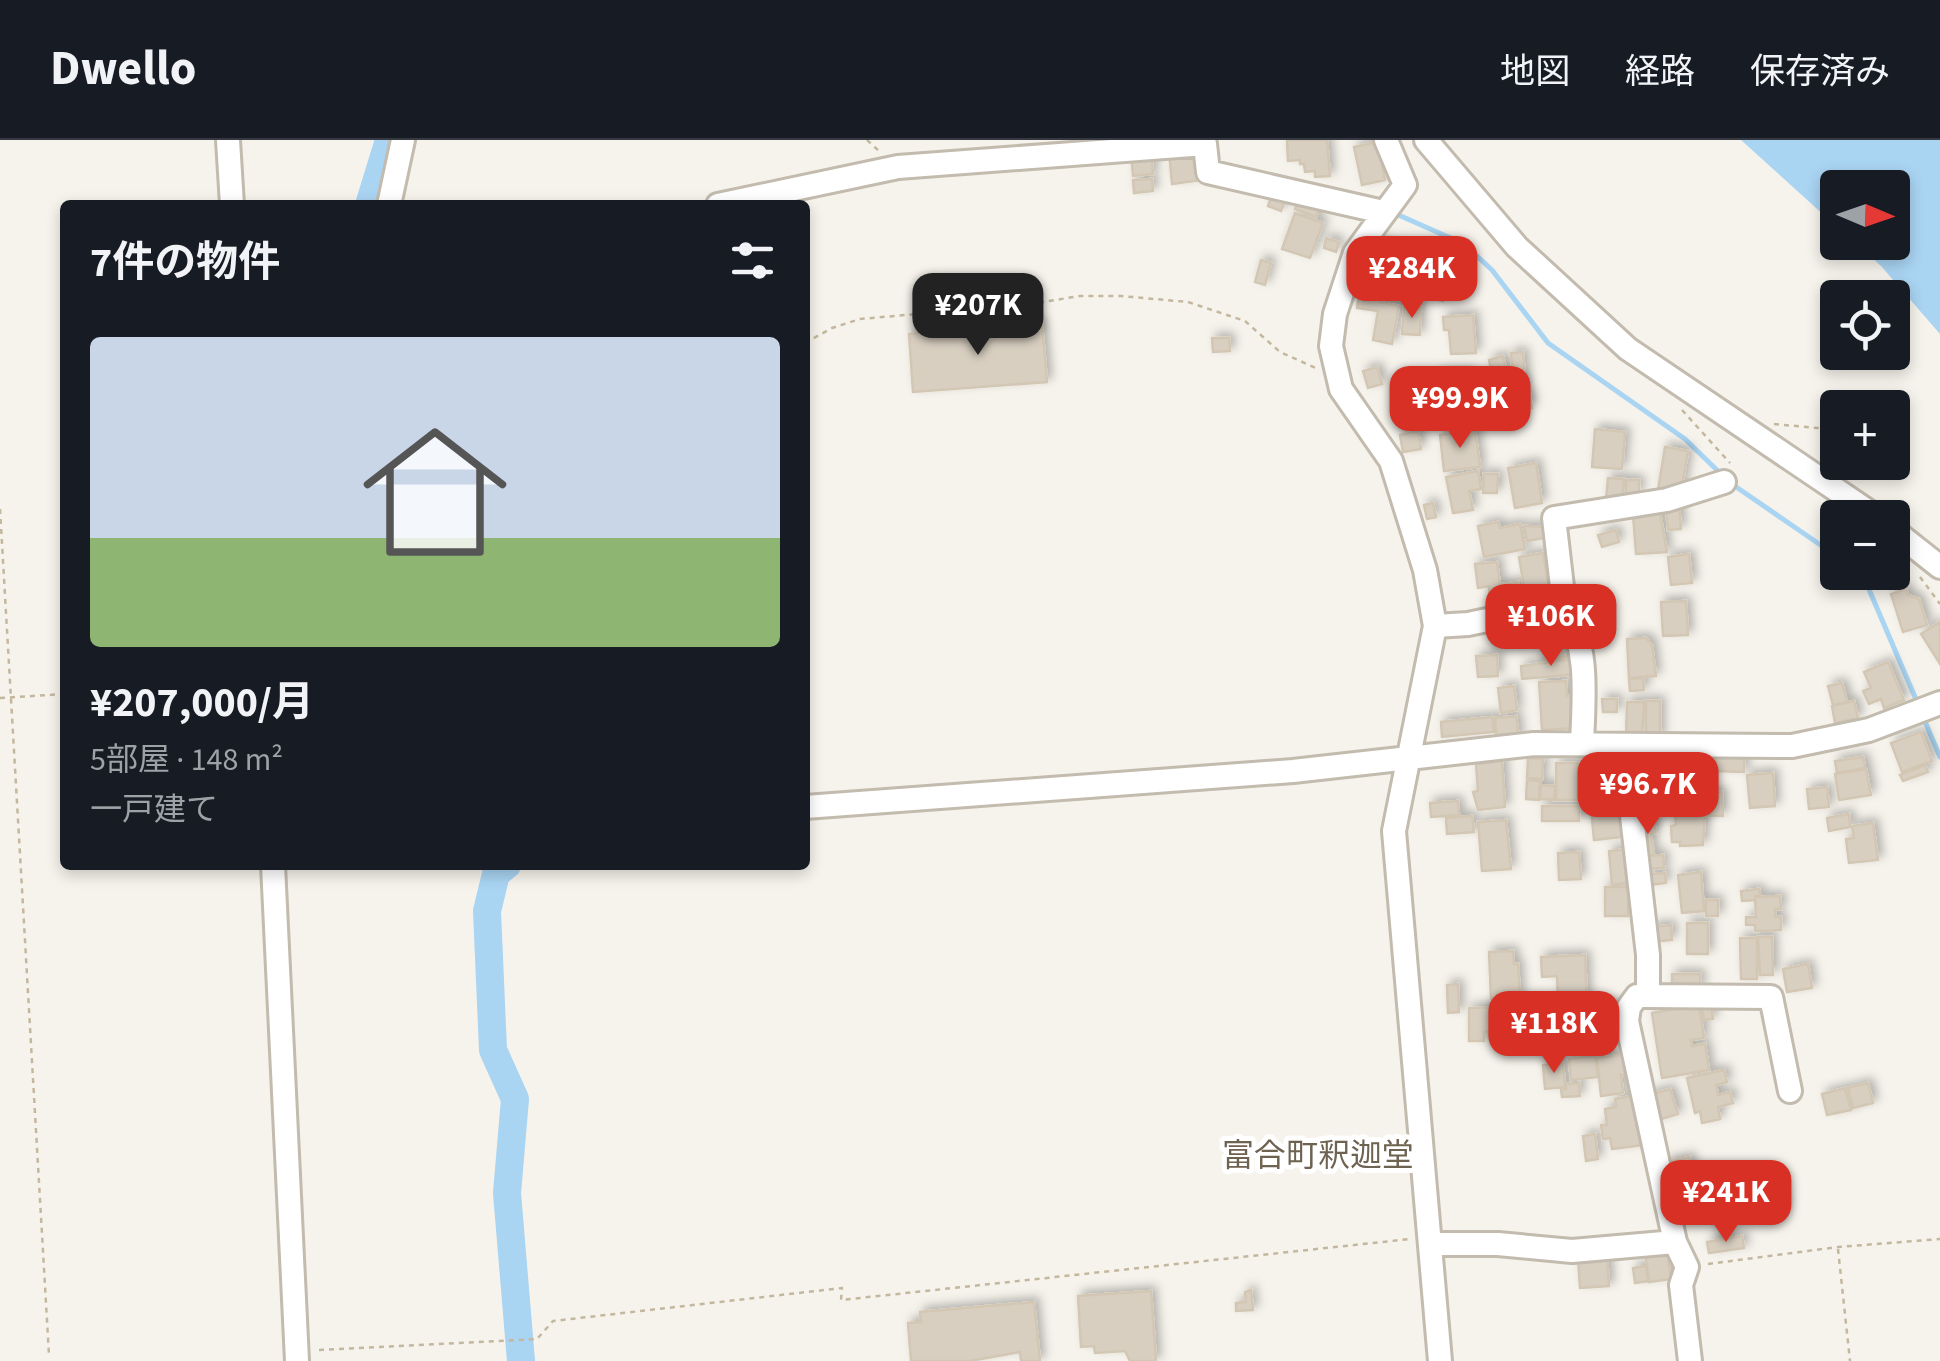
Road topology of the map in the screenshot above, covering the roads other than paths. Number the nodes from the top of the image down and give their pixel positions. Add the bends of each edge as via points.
1 (228, 140) edge
2 (403, 140) edge
3 (1386, 140) edge
4 (1426, 140) edge
5 (1205, 142) edge
6 (232, 200) edge
7 (391, 200) edge
8 (742, 200) edge
9 (1386, 209) junction
10 (1724, 482) dead end
11 (1851, 500) edge
12 (1910, 543) edge
13 (1940, 568) edge
14 (1564, 604) junction
15 (1435, 626) junction
16 (1928, 709) edge
17 (1582, 743) junction
18 (1629, 746) junction
19 (1408, 758) junction
20 (810, 807) edge
21 (274, 870) edge
22 (1648, 996) junction
23 (1790, 1092) dead end
24 (1431, 1240) junction
25 (1675, 1242) junction
26 (297, 1355) edge
27 (1440, 1361) edge
28 (1690, 1361) edge

1 - 6 street
2 - 7 street
3 - 9 street via 1405,185
4 - 11 street via 1517,247 1628,349
5 - 8 street via 898,167
5 - 9 street via 1208,172 1267,178
9 - 15 street via 1355,253 1332,346 1341,389 1391,461
10 - 14 street via 1668,500 1554,518
12 - 13 street
14 - 15 street
14 - 17 street via 1581,646
15 - 19 street
16 - 18 street via 1792,746
17 - 18 street
17 - 19 street
18 - 22 street
19 - 20 street
19 - 24 street via 1394,831
21 - 26 street
22 - 23 street via 1771,997
22 - 25 street via 1637,996 1628,1022
24 - 25 street via 1572,1251
24 - 27 street
25 - 28 street via 1686,1267 1680,1285

